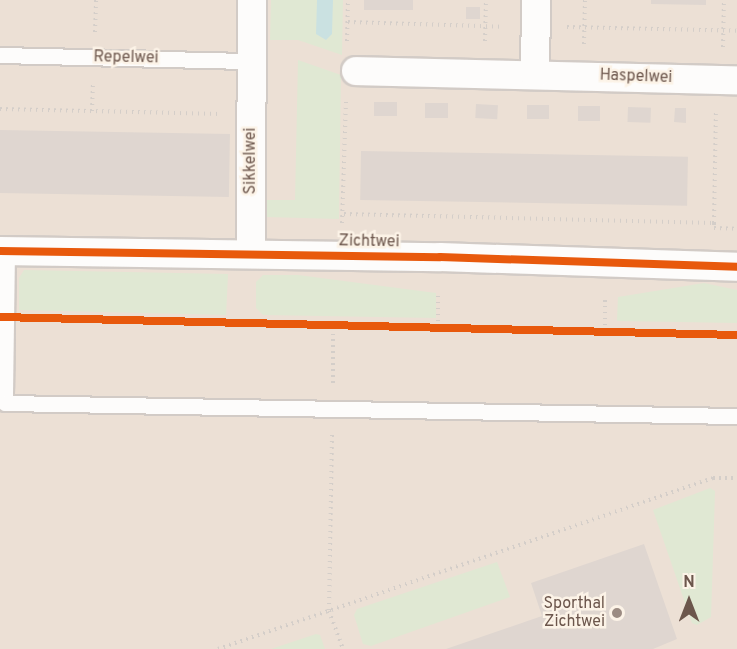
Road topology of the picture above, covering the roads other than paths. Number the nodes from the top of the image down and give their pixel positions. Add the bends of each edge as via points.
1 (252, 0) edge
2 (536, 0) edge
3 (0, 56) edge
4 (252, 61) junction
5 (350, 72) road end
6 (535, 74) junction
7 (728, 80) edge
8 (3, 251) edge
9 (251, 253) junction
10 (737, 267) edge
11 (737, 417) edge

1 - 4 street, Sikkelwei
2 - 6 street
3 - 4 lane, Repelwei
4 - 9 street, Sikkelwei
5 - 6 street, Haspelwei
6 - 7 street, Haspelwei
8 - 9 street, Zichtwei
8 - 11 lane via 5,403
9 - 10 street, Zichtwei

